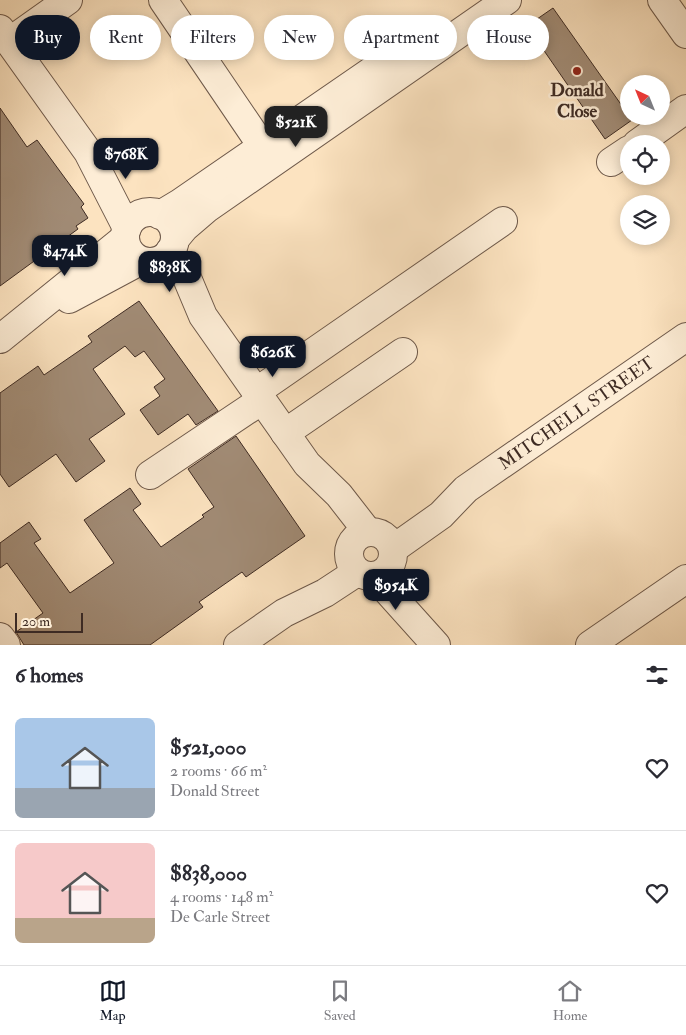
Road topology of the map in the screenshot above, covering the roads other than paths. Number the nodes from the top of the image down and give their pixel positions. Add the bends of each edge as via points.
1 (68, 0) edge
2 (163, 0) edge
3 (475, 0) edge
4 (507, 0) edge
5 (662, 0) edge
6 (686, 34) edge
7 (4, 35) edge
8 (686, 109) edge
9 (650, 135) edge
10 (262, 146) junction
11 (503, 221) dead end
12 (140, 223) junction
13 (159, 253) junction
14 (5, 335) edge
15 (686, 337) edge
16 (402, 352) dead end
17 (259, 396) junction
18 (285, 433) junction
19 (150, 475) dead end
20 (371, 553) junction
21 (686, 579) edge
22 (0, 637) edge
23 (435, 643) edge
24 (6, 645) edge
25 (238, 645) edge
26 (590, 645) edge

1 - 7 street
2 - 10 street
3 - 10 street
4 - 13 street via 206,209
5 - 6 street
7 - 12 street
8 - 9 street
10 - 12 street via 180,203
11 - 17 street
12 - 13 street via 129,252
12 - 13 street via 171,225
12 - 14 street
13 - 14 street
13 - 17 street via 171,286 203,316
15 - 20 street, MITCHELL STREET via 466,489 440,514
16 - 18 street
17 - 18 street
17 - 19 street
18 - 20 street via 307,464 339,496
20 - 23 street via 383,587
20 - 25 street, MITCHELL STREET via 325,593 284,613
21 - 26 street
22 - 24 street

